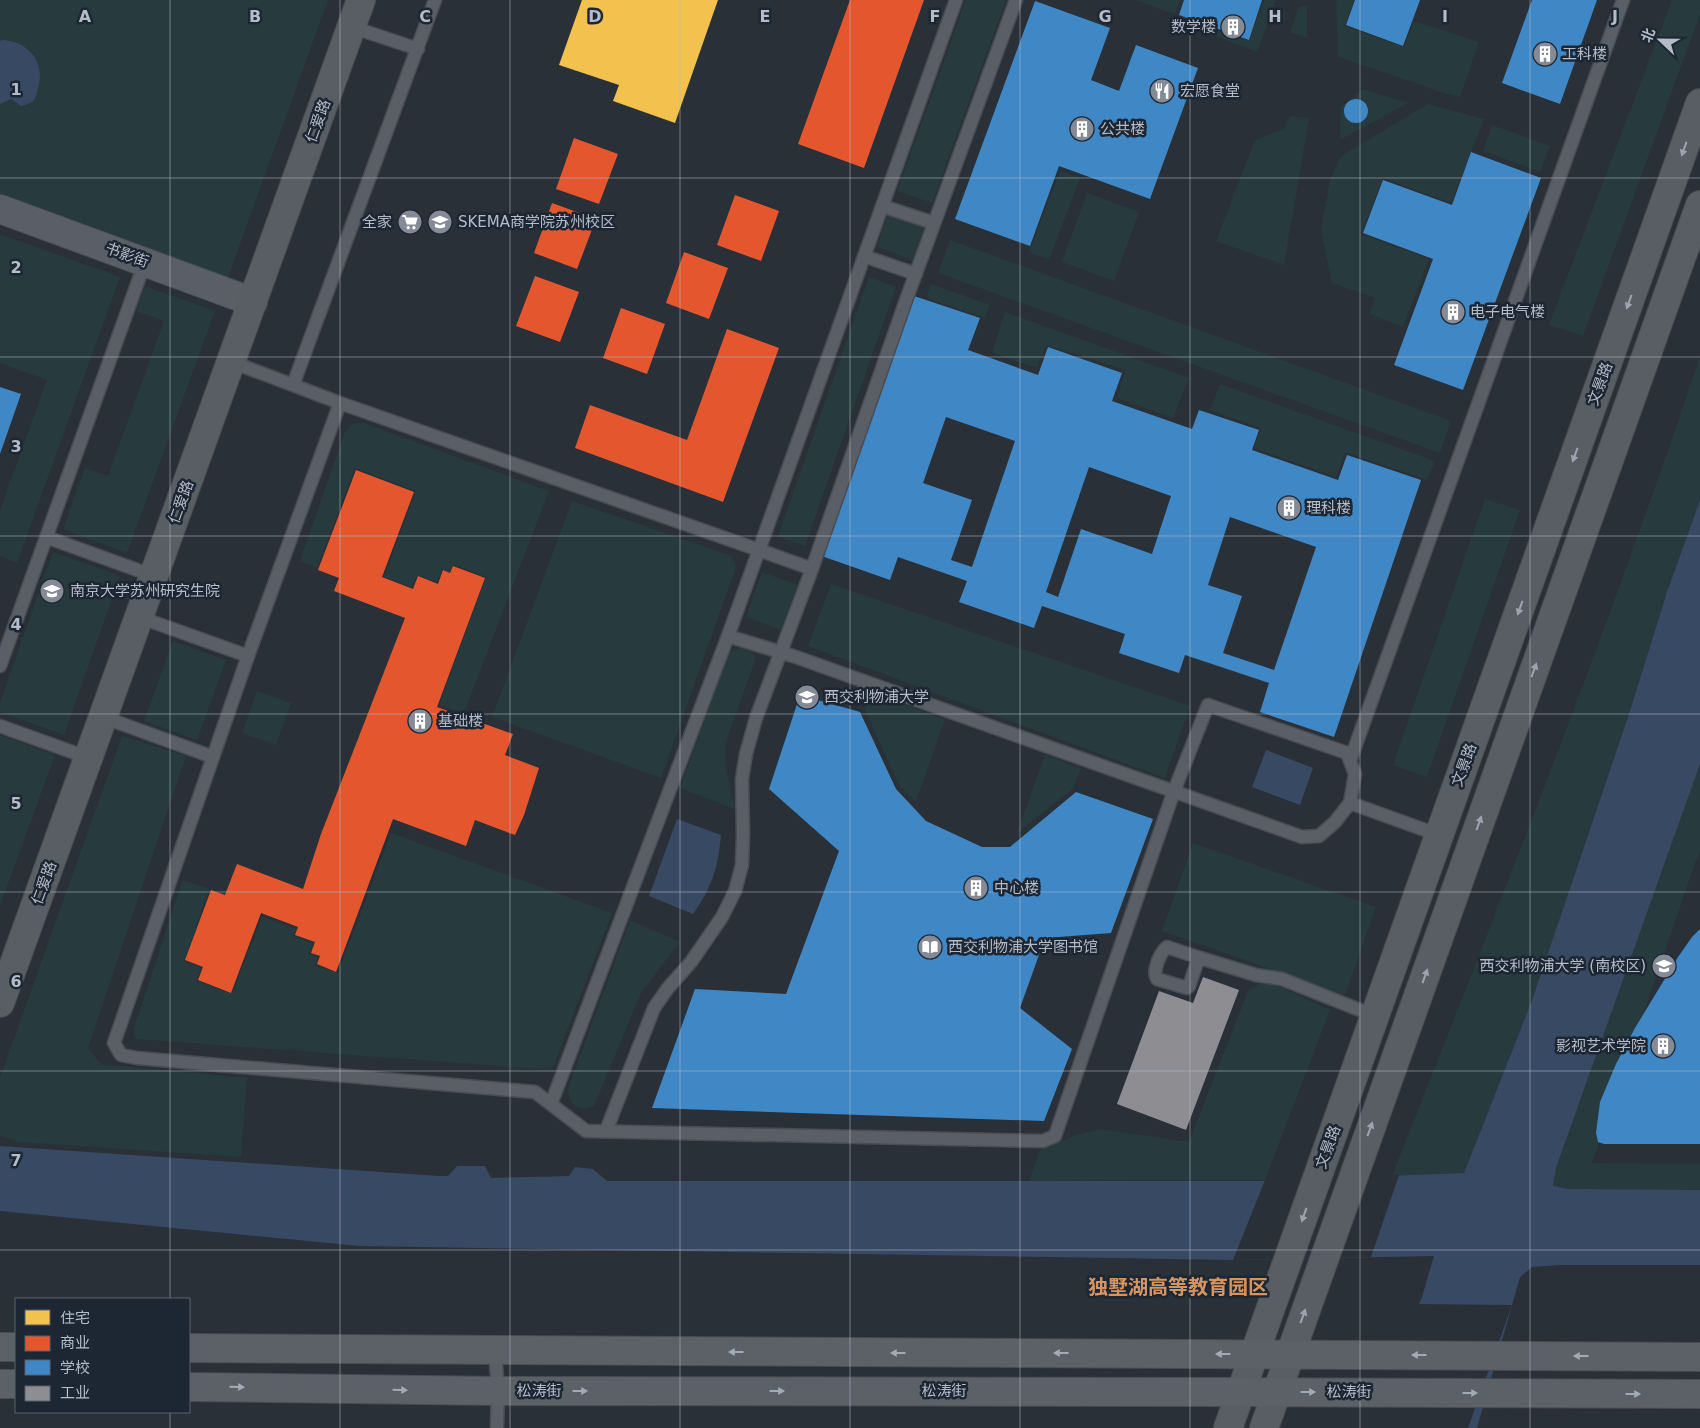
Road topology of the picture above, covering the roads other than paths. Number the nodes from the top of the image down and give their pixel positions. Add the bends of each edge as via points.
1 (361, 0) edge
2 (435, 0) edge
3 (956, 0) edge
4 (1016, 0) edge
5 (1623, 0) edge
6 (352, 26) junction
7 (418, 49) junction
8 (1700, 103) edge
9 (1700, 205) edge
10 (882, 206) junction
11 (0, 209) edge
12 (934, 223) junction
13 (864, 256) junction
14 (145, 262) junction
15 (916, 274) junction
16 (253, 302) junction
17 (232, 362) junction
18 (293, 385) junction
19 (340, 402) junction
20 (46, 537) junction
21 (759, 550) junction
22 (812, 569) junction
23 (154, 576) junction
24 (139, 617) junction
25 (728, 636) junction
26 (781, 653) junction
27 (248, 656) junction
28 (0, 666) edge
29 (103, 717) junction
30 (0, 726) edge
31 (213, 757) junction
32 (88, 758) junction
33 (1350, 761) junction
34 (1174, 791) junction
35 (1350, 802) junction
36 (1439, 835) junction
37 (1197, 957) dead end
38 (0, 1003) edge
39 (1375, 1016) junction
40 (551, 1104) junction
41 (606, 1131) junction
42 (0, 1347) edge
43 (15, 1347) edge
44 (190, 1348) edge
45 (495, 1351) junction
46 (1255, 1354) junction
47 (1290, 1354) junction
48 (1700, 1357) edge
49 (0, 1384) edge
50 (15, 1384) edge
51 (190, 1387) edge
52 (498, 1391) junction
53 (1241, 1392) junction
54 (1277, 1392) junction
55 (1700, 1394) edge
56 (497, 1428) edge
57 (1228, 1428) edge
58 (1264, 1428) edge

1 - 6 main road, 仁爱路
2 - 7 lane
3 - 10 lane
4 - 12 lane
5 - 33 lane
6 - 7 lane
6 - 16 main road, 仁爱路
7 - 18 lane
8 -> 36 main road, 文景路
47 -> 9 main road
10 - 12 lane
10 - 13 lane
11 - 14 street, 书影街
12 - 15 lane
13 - 15 lane
13 - 21 lane
14 - 16 street, 书影街
14 - 20 lane
15 - 22 lane
16 - 17 main road, 仁爱路
17 - 18 lane
17 - 23 main road, 仁爱路
18 - 19 lane
19 - 21 lane
19 - 27 lane
20 - 23 lane
20 - 28 lane
21 - 22 lane
21 - 25 lane
22 - 26 lane
23 - 24 main road, 仁爱路
24 - 27 lane
24 - 29 main road, 仁爱路
25 - 26 lane
25 - 40 lane
26 - 34 lane
26 - 41 lane via 746,754 742,779 742,865 735,891 717,925 654,1008
27 - 31 lane
29 - 31 lane
29 - 32 main road, 仁爱路
30 - 32 lane
31 - 40 lane via 114,1043 121,1055 535,1092
32 - 38 main road, 仁爱路
33 - 34 lane via 1347,753 1208,705
33 - 35 lane via 1355,774
34 - 35 lane via 1302,837 1320,836
34 - 41 lane via 1055,1136 1043,1141
35 - 36 lane
36 - 39 main road, 文景路
37 - 39 lane via 1256,976 1282,978
39 -> 46 main road, 文景路
40 - 41 lane via 586,1131
42 - 43 main road
44 - 45 main road
46 -> 45 main road
45 - 52 lane
46 - 47 main road
46 - 53 main road, 文景路
48 -> 47 main road
47 - 54 main road
49 - 50 main road
51 -> 52 main road, 松涛街
52 -> 53 main road, 松涛街
52 - 56 lane
53 - 54 main road, 松涛街
53 - 57 main road, 文景路
54 -> 55 main road, 松涛街
54 - 58 main road

